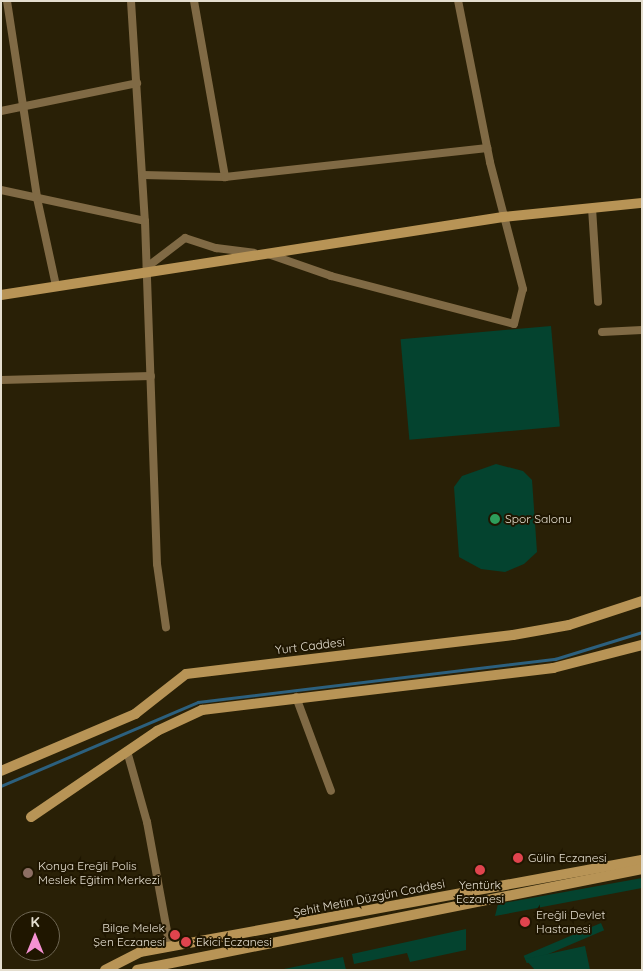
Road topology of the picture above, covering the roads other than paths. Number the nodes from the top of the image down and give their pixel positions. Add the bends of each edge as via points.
1 (7, 1) edge
2 (131, 1) edge
3 (194, 1) edge
4 (458, 1) edge
5 (138, 83) junction
6 (22, 107) junction
7 (1, 111) edge
8 (487, 148) junction
9 (142, 176) junction
10 (225, 177) junction
11 (1, 190) edge
12 (37, 198) junction
13 (642, 203) edge
14 (592, 208) junction
15 (503, 217) junction
16 (145, 221) junction
17 (264, 254) junction
18 (147, 270) junction
19 (56, 286) junction
20 (1, 295) edge
21 (598, 302) dead end
22 (642, 330) edge
23 (602, 332) dead end
24 (152, 376) junction
25 (1, 380) edge
26 (642, 601) edge
27 (166, 627) dead end
28 (642, 645) edge
29 (296, 697) junction
30 (127, 751) junction
31 (1, 771) edge
32 (331, 791) dead end
33 (31, 817) dead end
34 (642, 860) edge
35 (642, 869) edge
36 (170, 947) junction
37 (105, 970) edge
38 (137, 970) edge

1 - 6 street
2 - 5 street
3 - 10 street
4 - 8 street
5 - 6 street
5 - 9 street
6 - 7 street
6 - 12 street
8 - 10 street
8 - 15 street
9 - 10 street
9 - 16 street
11 - 12 street
12 - 16 street
12 - 19 street
13 - 14 street
14 - 15 street
14 - 21 street
15 - 17 street
15 - 17 street via 523,289 514,324
16 - 18 street
17 - 18 street
17 - 18 street via 216,248 185,238
18 - 19 street
18 - 24 street
19 - 20 street
22 - 23 street
24 - 25 street
24 - 27 street via 157,564
26 - 31 street, Yurt Caddesi via 546,630 186,674 135,714
28 - 29 street via 553,668
29 - 30 street via 193,713
29 - 32 street
30 - 33 street
30 - 36 street via 147,822
34 - 36 street, Şehit Metin Düzgün Caddesi
35 - 38 street, Şehit Metin Düzgün Caddesi
36 - 37 street, Şehit Metin Düzgün Caddesi via 132,954

